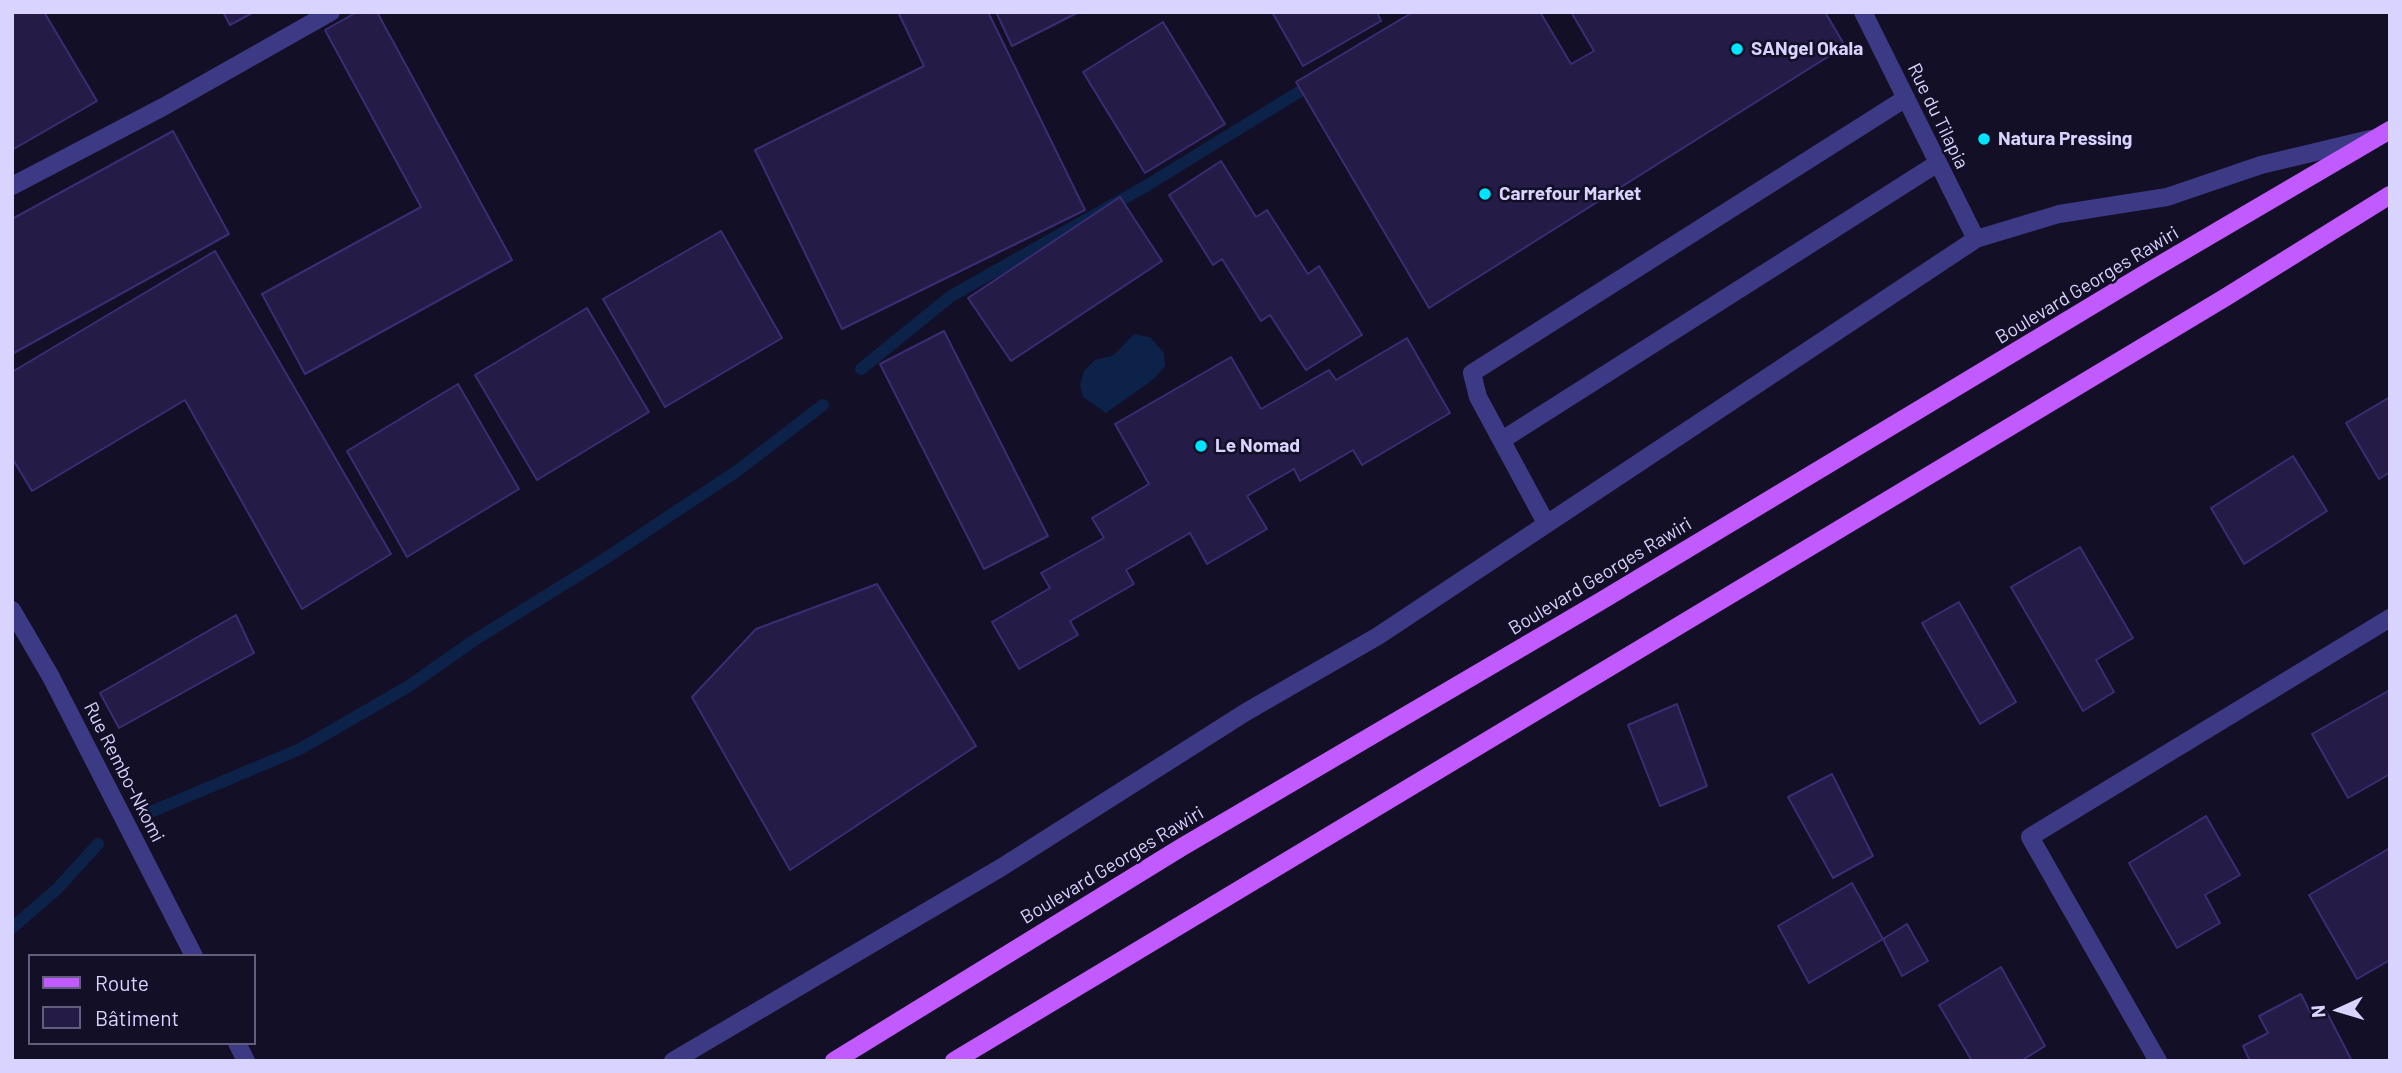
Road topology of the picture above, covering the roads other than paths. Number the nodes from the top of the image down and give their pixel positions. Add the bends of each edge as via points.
1 (331, 12) edge
2 (1863, 12) edge
3 (1906, 98) junction
4 (2385, 133) edge
5 (1938, 163) junction
6 (12, 186) edge
7 (2390, 195) edge
8 (1976, 239) junction
9 (1502, 440) junction
10 (1546, 523) junction
11 (12, 610) edge
12 (2390, 618) edge
13 (193, 954) edge
14 (238, 1045) edge
15 (246, 1061) edge
16 (673, 1061) edge
17 (834, 1061) edge
18 (954, 1061) edge
19 (2158, 1061) edge

1 - 6 street
2 - 3 street, Rue du Tilapia
3 - 5 street, Rue du Tilapia
3 - 9 street via 1472,373 1478,397
4 - 8 street via 2261,165 2167,197 2059,214
4 - 17 main road, Boulevard Georges Rawiri via 1182,847
5 - 8 street, Rue du Tilapia
5 - 9 street
7 - 18 main road
8 - 10 street
9 - 10 street
10 - 16 street via 1378,636 1246,712 1002,867
11 - 13 street, Rue Rembo-Nkomi
12 - 19 street via 2030,837
14 - 15 street

